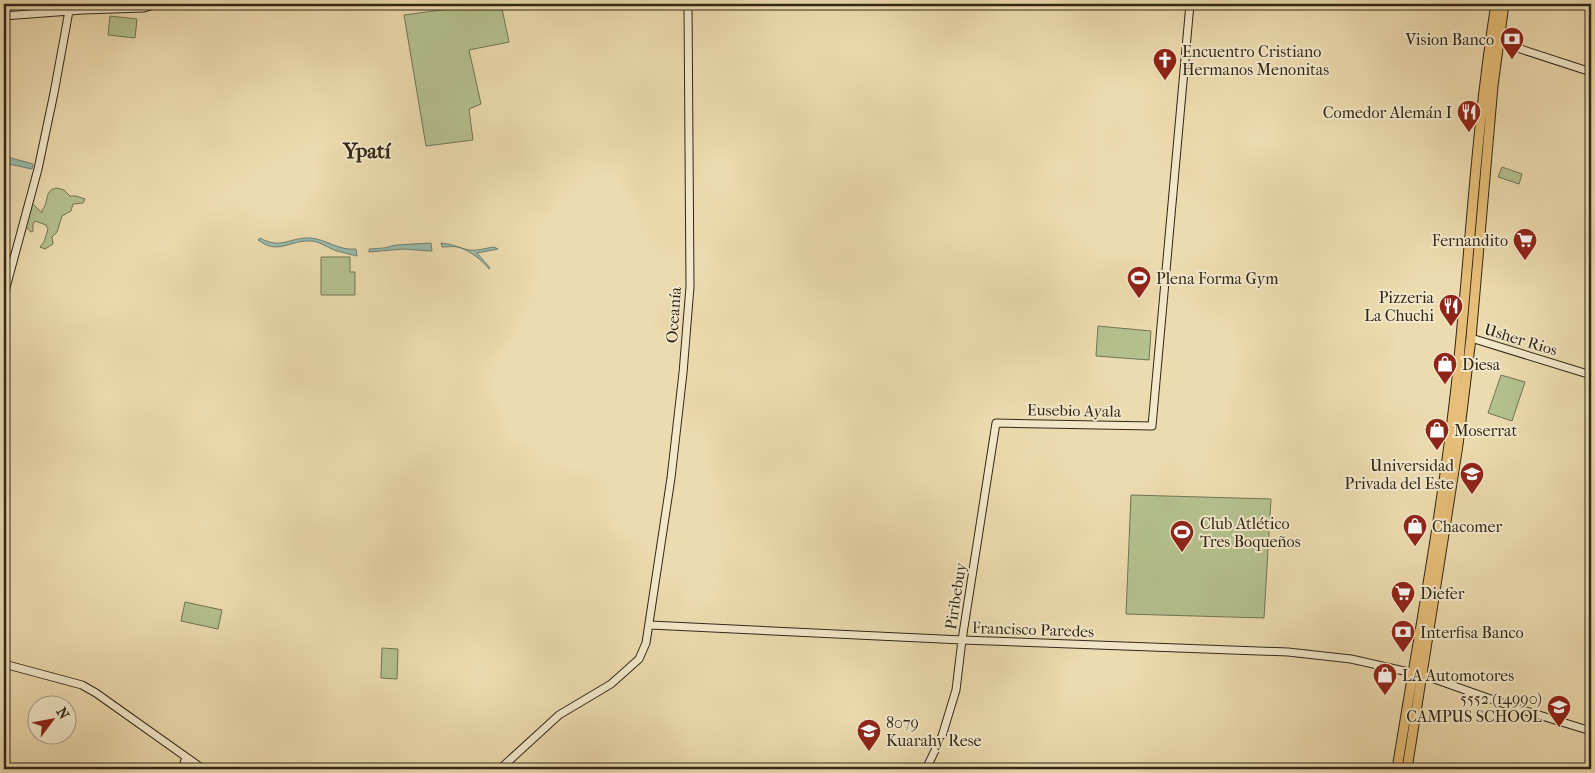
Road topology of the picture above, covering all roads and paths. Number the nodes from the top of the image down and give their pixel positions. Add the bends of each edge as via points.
1 (157, 4) edge
2 (688, 4) edge
3 (1190, 4) edge
4 (1496, 4) edge
5 (1504, 4) edge
6 (69, 13) junction
7 (4, 16) edge
8 (1495, 41) junction
9 (1591, 72) edge
10 (4, 295) edge
11 (1471, 338) junction
12 (1591, 375) edge
13 (996, 423) joint
14 (650, 625) junction
15 (962, 640) junction
16 (4, 664) edge
17 (1413, 673) junction
18 (1423, 676) junction
19 (1591, 731) edge
20 (186, 757) junction
21 (182, 769) edge
22 (203, 769) edge
23 (500, 769) edge
24 (926, 769) edge
25 (1397, 769) edge
26 (1407, 769) edge

1 - 6 street via 144,8
2 - 14 street, Oceanía via 690,287 680,404
3 - 13 street, Eusebio Ayala via 1152,426
4 - 8 highway
5 - 8 highway
6 - 7 street
6 - 10 street via 38,167
8 - 9 street
8 - 11 highway
8 - 17 highway via 1484,86 1450,444
11 - 12 street, Usher Rios
11 - 18 highway
13 - 15 street, Piribebuy
14 - 15 street, Francisco Paredes
14 - 23 street, Oceanía via 639,659 611,684 559,715
15 - 17 street, Francisco Paredes via 1288,652 1350,659
15 - 24 street, Piribebuy via 956,690 942,736
16 - 20 street via 82,685
17 - 18 highway
17 - 25 highway
18 - 19 street
18 - 26 highway
20 - 21 street
20 - 22 street

